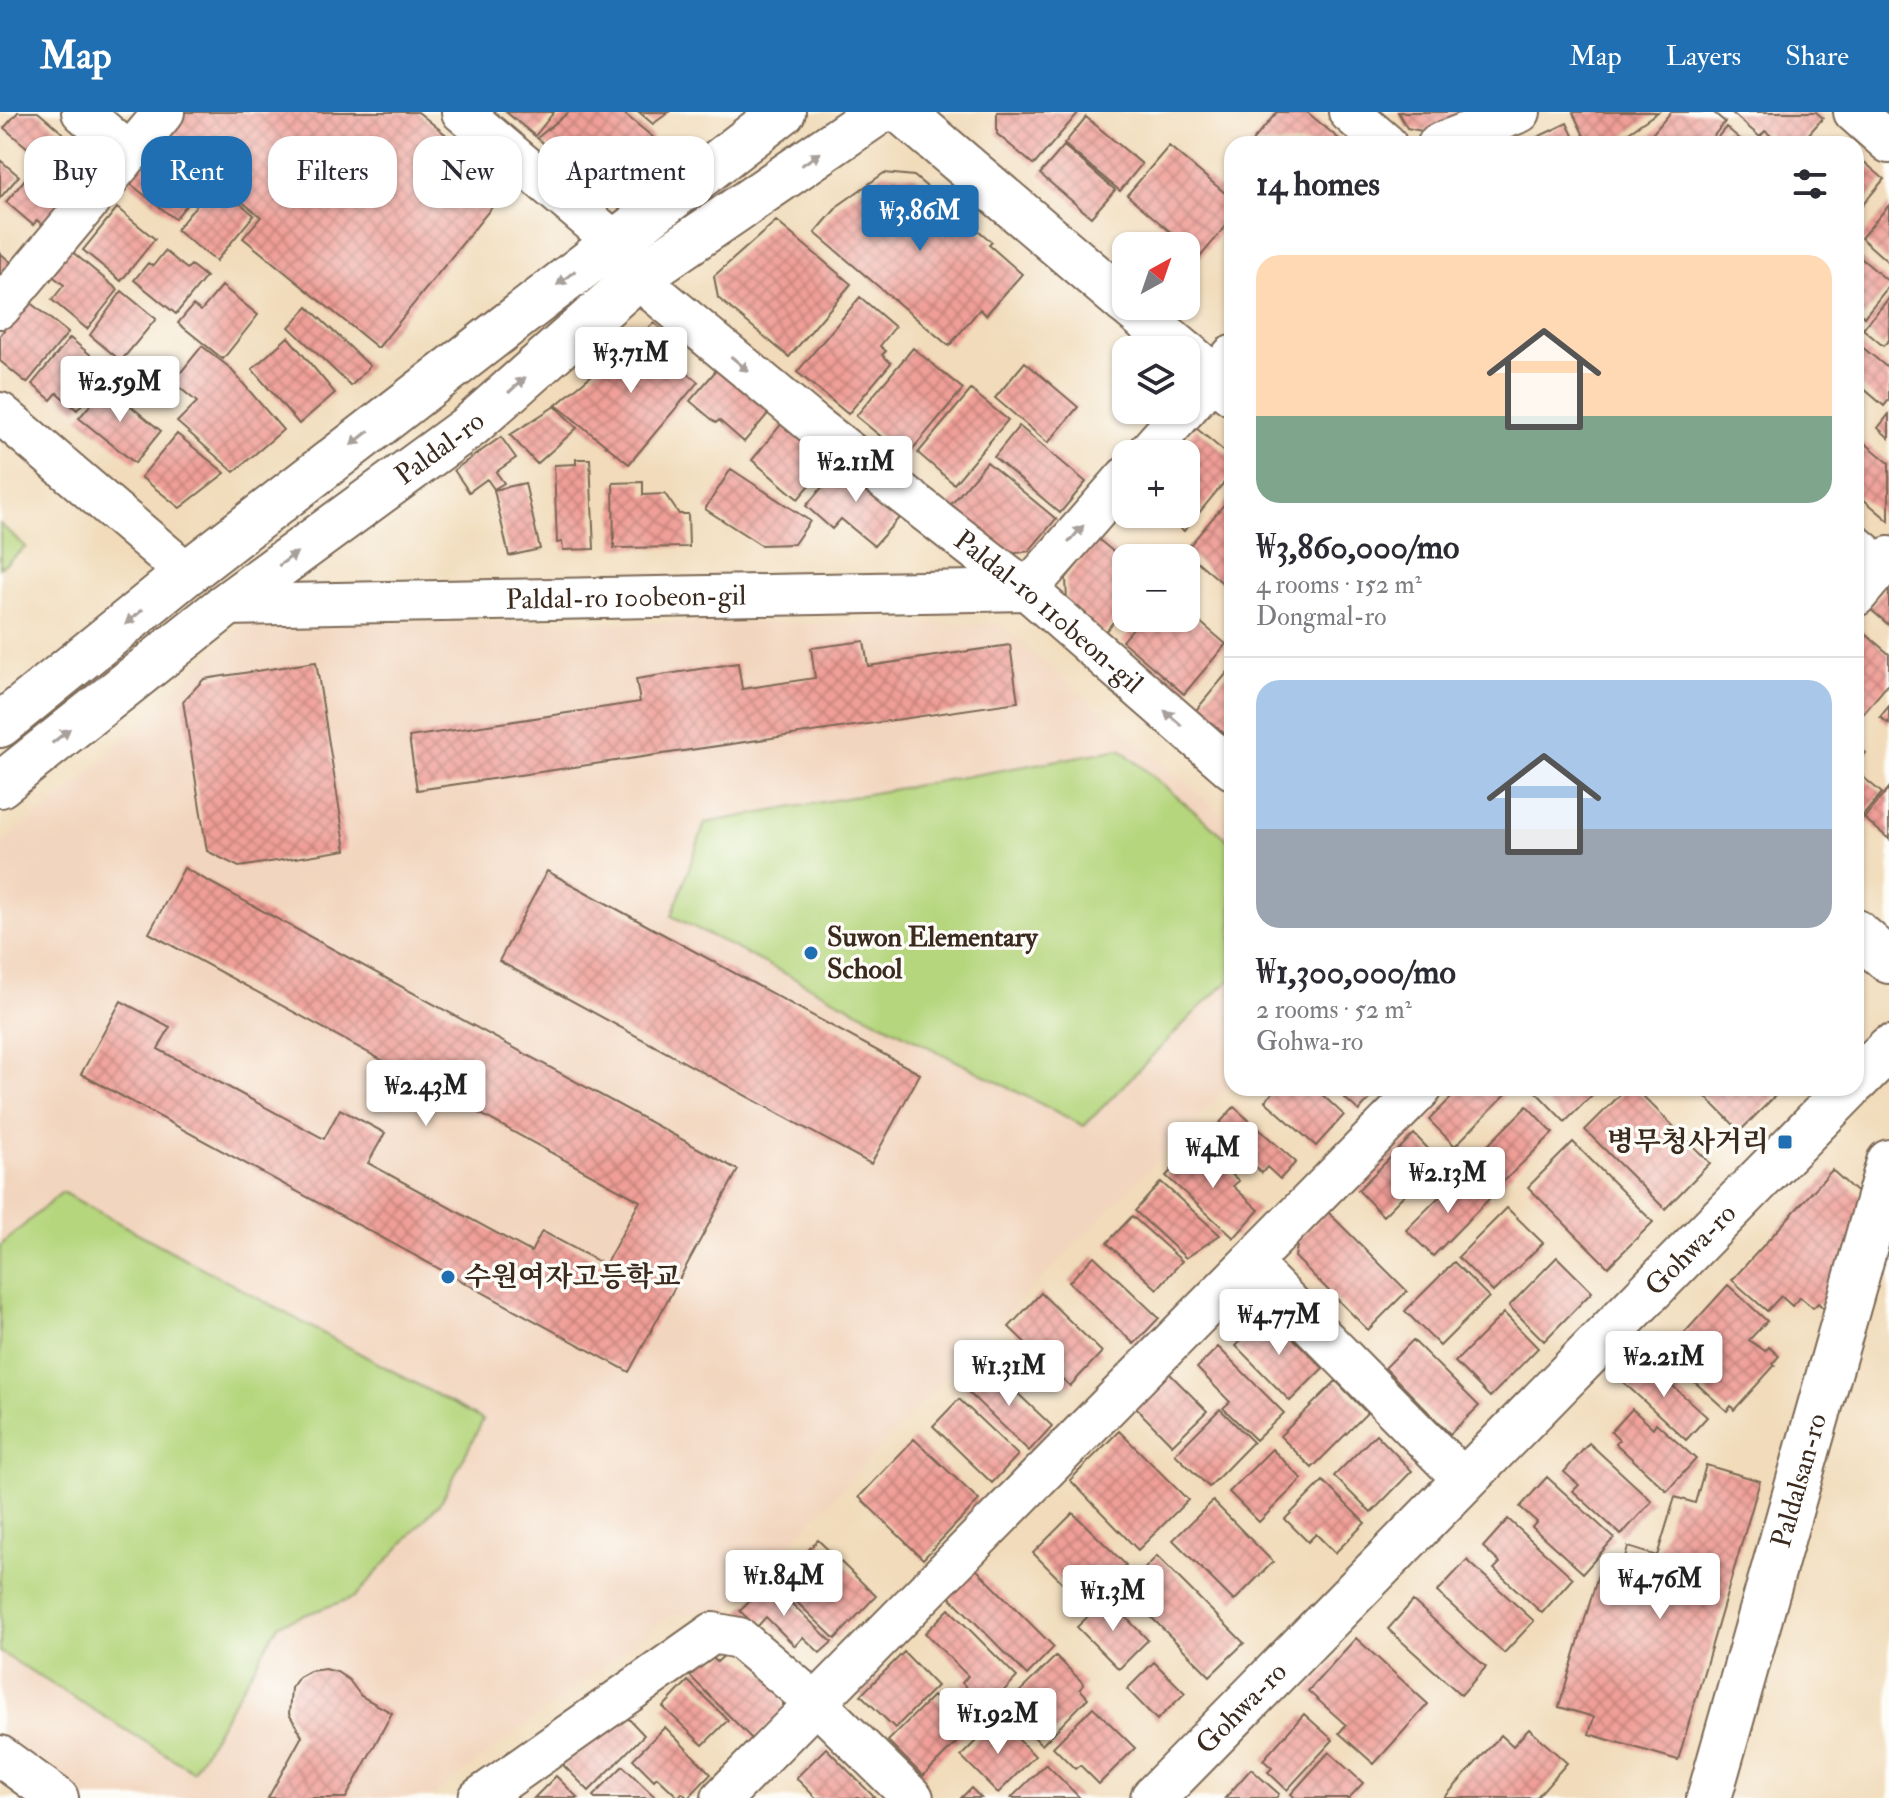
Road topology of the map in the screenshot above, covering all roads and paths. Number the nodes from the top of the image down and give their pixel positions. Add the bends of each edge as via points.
1 (82, 112) edge
2 (164, 112) edge
3 (462, 112) edge
4 (783, 112) edge
5 (879, 112) edge
6 (902, 112) edge
7 (1349, 112) edge
8 (1520, 112) edge
9 (1854, 112) edge
10 (1377, 136) edge
11 (1458, 136) edge
12 (1889, 143) edge
13 (129, 153) junction
14 (614, 241) junction
15 (637, 278) junction
16 (1112, 290) edge
17 (0, 308) edge
18 (1144, 320) edge
19 (1202, 378) edge
20 (0, 413) edge
21 (1156, 440) edge
22 (1112, 493) edge
23 (187, 573) junction
24 (1027, 590) junction
25 (226, 605) junction
26 (0, 725) edge
27 (1224, 762) edge
28 (0, 785) edge
29 (1864, 939) edge
30 (1889, 961) edge
31 (1889, 1048) edge
32 (1864, 1073) edge
33 (1414, 1096) edge
34 (1841, 1096) edge
35 (1889, 1162) edge
36 (1250, 1263) junction
37 (1464, 1480) junction
38 (816, 1703) junction
39 (0, 1757) edge
40 (58, 1798) edge
41 (479, 1798) edge
42 (722, 1798) edge
43 (913, 1798) edge
44 (1153, 1798) edge
45 (1709, 1798) edge

1 - 13 street
2 - 13 street
3 - 14 street
4 - 14 street, Paldal-ro
15 -> 5 street, Paldal-ro
6 - 16 street
7 - 10 street
8 - 11 street
9 - 12 street
13 - 17 street
14 -> 23 street, Paldal-ro
15 -> 24 street, Paldal-ro 110beon-gil via 813,424
25 -> 15 street, Paldal-ro via 470,426
18 - 19 street
19 - 21 street
20 - 23 street
24 -> 22 street
23 -> 26 street, Paldal-ro
24 - 25 street, Paldal-ro 100beon-gil
27 -> 24 street, Paldal-ro 110beon-gil
28 -> 25 street, Paldal-ro
29 - 30 street
31 - 32 street
33 - 36 street
34 - 37 street, Gohwa-ro
35 - 45 street, Paldalsan-ro
36 - 37 street
36 - 38 street
37 - 44 street, Gohwa-ro
38 - 41 street via 739,1638 713,1633
38 - 42 street
38 - 43 street
39 - 40 street

